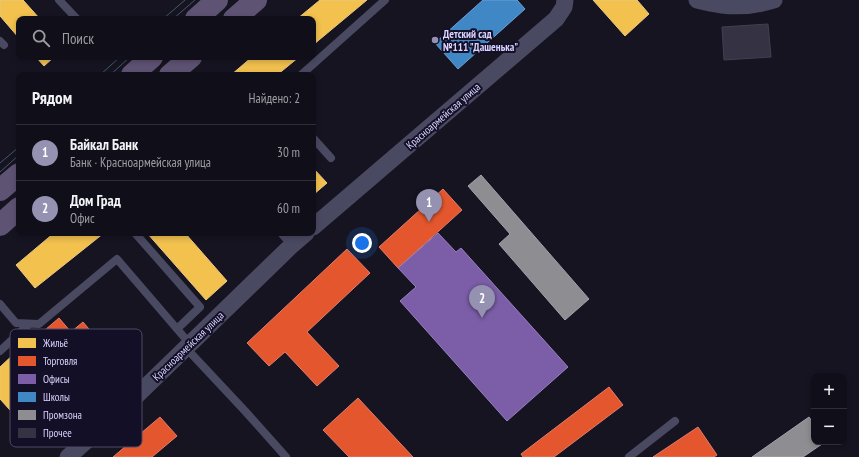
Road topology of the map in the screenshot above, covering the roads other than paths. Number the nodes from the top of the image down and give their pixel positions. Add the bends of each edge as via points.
1 (60, 0) edge
2 (217, 0) edge
3 (256, 0) edge
4 (385, 0) edge
5 (565, 0) edge
6 (697, 0) edge
7 (774, 0) edge
8 (73, 16) edge
9 (199, 16) edge
10 (237, 16) edge
11 (149, 60) edge
12 (188, 60) edge
13 (135, 72) edge
14 (174, 72) edge
15 (304, 72) edge
16 (316, 141) edge
17 (331, 158) dead end
18 (16, 177) edge
19 (0, 190) edge
20 (16, 211) edge
21 (316, 224) edge
22 (0, 225) edge
23 (137, 236) edge
24 (296, 236) edge
25 (286, 239) edge
26 (0, 304) edge
27 (29, 324) junction
28 (23, 329) edge
29 (177, 329) junction
30 (10, 341) edge
31 (188, 346) junction
32 (0, 350) edge
33 (142, 390) edge
34 (675, 421) dead end
35 (79, 447) edge
36 (68, 457) edge
37 (286, 457) edge
38 (629, 457) edge

1 - 8 lane
2 - 9 main road
3 - 10 main road
4 - 15 lane
5 - 21 street, Красноармейская улица via 564,7 556,19
6 - 7 street via 724,5 748,5
11 - 13 main road
12 - 14 main road
16 - 17 lane
18 - 19 main road
20 - 22 main road
23 - 29 lane via 200,307
24 - 25 street, Красноармейская улица
25 - 31 street, Красноармейская улица
26 - 27 lane via 16,323
27 - 28 lane
27 - 29 lane via 39,324 117,259
29 - 31 lane
30 - 32 lane
31 - 33 street, Красноармейская улица
31 - 37 lane
34 - 38 lane
35 - 36 street, Красноармейская улица

